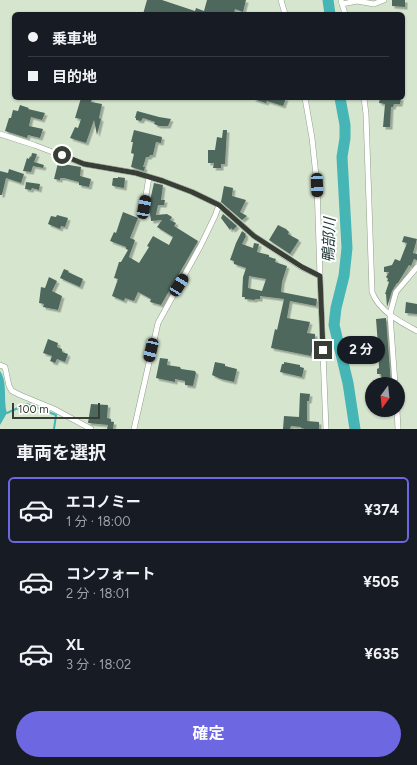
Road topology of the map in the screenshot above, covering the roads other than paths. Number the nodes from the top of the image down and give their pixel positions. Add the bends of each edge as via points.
1 (281, 0) edge
2 (384, 0) edge
3 (342, 2) edge
4 (284, 12) edge
5 (344, 12) edge
6 (305, 100) edge
7 (364, 100) edge
8 (0, 134) edge
9 (149, 177) junction
10 (219, 205) junction
11 (144, 207) dead end
12 (417, 267) edge
13 (320, 276) junction
14 (390, 314) junction
15 (417, 332) edge
16 (0, 365) edge
17 (394, 377) edge
18 (397, 417) edge
19 (91, 429) edge
20 (134, 429) edge
21 (326, 429) edge
22 (398, 429) edge

1 - 4 street
2 - 3 street via 374,4
3 - 5 street
6 - 13 street via 317,185
7 - 14 street via 372,292 376,302
8 - 9 street via 34,144 84,164
9 - 10 street via 192,192
9 - 11 street
10 - 13 street via 254,236
10 - 20 street via 202,245 158,322
12 - 14 street via 396,292
13 - 21 street
14 - 15 street
14 - 17 street
16 - 19 street via 5,367 12,391
18 - 22 street

